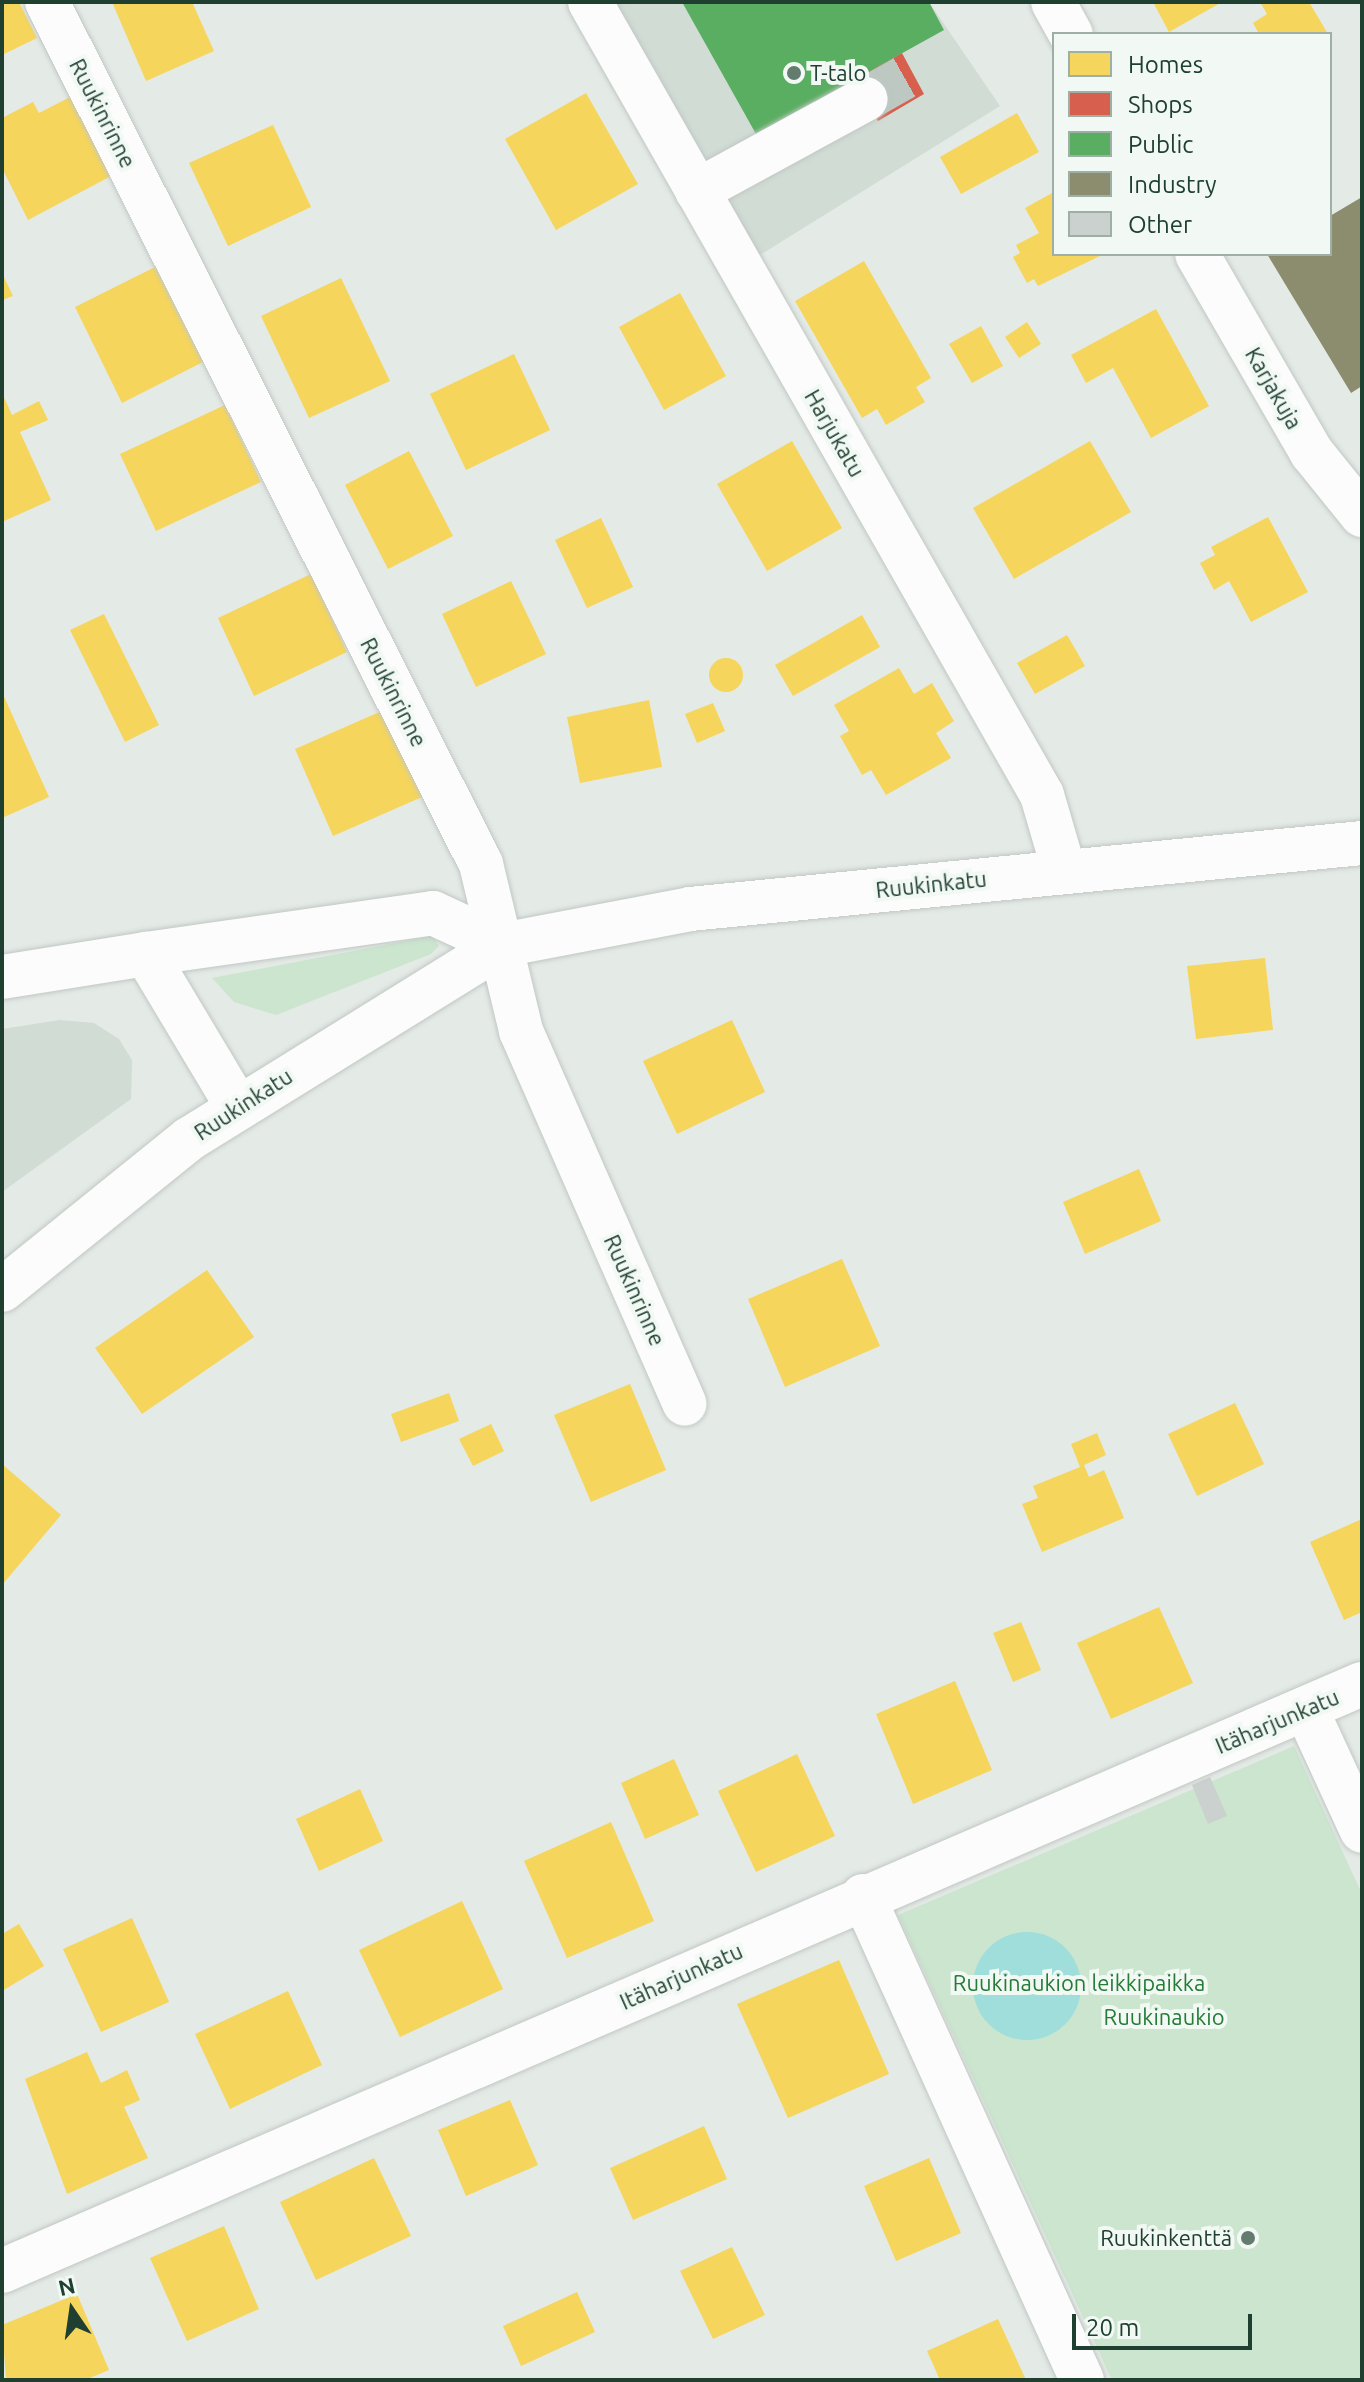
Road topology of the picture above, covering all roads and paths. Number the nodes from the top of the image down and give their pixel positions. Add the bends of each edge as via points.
1 (47, 2) edge
2 (590, 2) edge
3 (1053, 2) edge
4 (1070, 32) edge
5 (866, 99) tunnel mouth
6 (697, 191) junction
7 (1198, 256) edge
8 (1362, 515) edge
9 (1362, 843) edge
10 (1064, 870) junction
11 (502, 945) junction
12 (146, 954) junction
13 (2, 977) edge
14 (237, 1106) junction
15 (2, 1290) edge
16 (685, 1404) dead end
17 (1362, 1684) edge
18 (1306, 1709) junction
19 (1362, 1831) edge
20 (863, 1896) junction
21 (2, 2271) edge
22 (1082, 2380) edge

1 - 11 street, Ruukinrinne via 481,864
2 - 6 street, Harjukatu
3 - 4 street
5 - 6 street
6 - 10 street, Harjukatu via 1042,795
7 - 8 street, Karjakuja via 1312,453
9 - 10 street, Ruukinkatu
10 - 11 street, Ruukinkatu via 690,909
11 - 12 street via 433,913
11 - 14 street, Ruukinkatu
11 - 16 street, Ruukinrinne via 521,1031
12 - 13 street
12 - 14 street
14 - 15 street, Ruukinkatu
17 - 18 street, Itäharjunkatu
18 - 19 street
18 - 20 street, Itäharjunkatu
20 - 21 street, Itäharjunkatu
20 - 22 street

